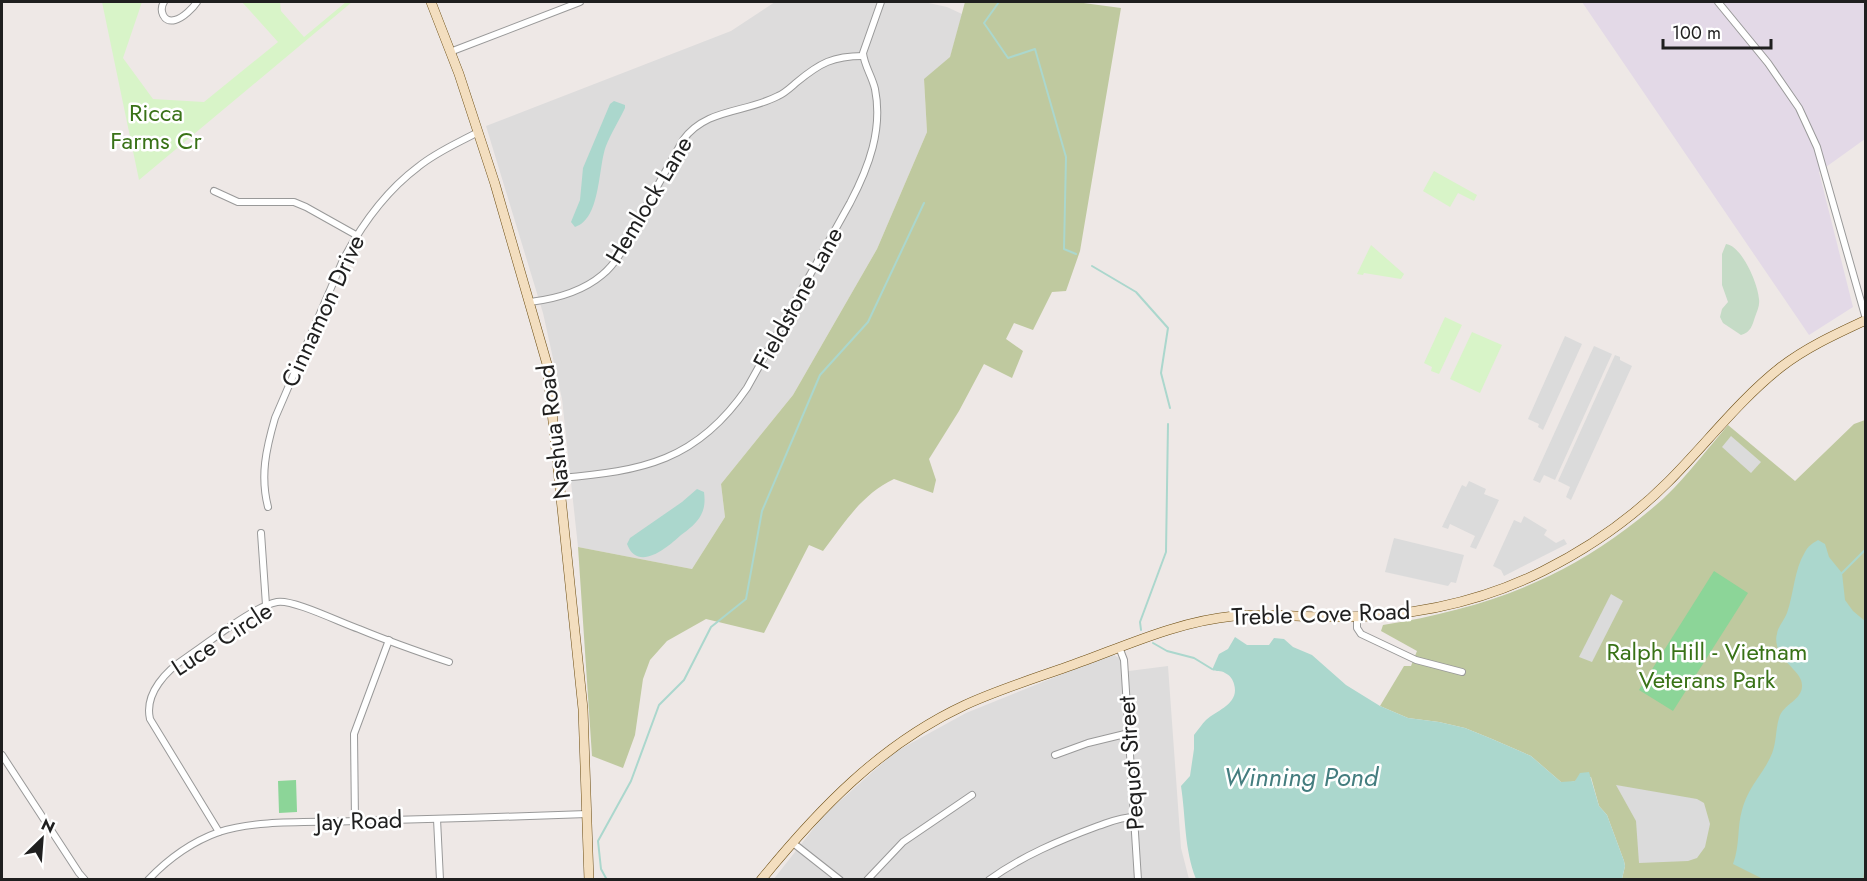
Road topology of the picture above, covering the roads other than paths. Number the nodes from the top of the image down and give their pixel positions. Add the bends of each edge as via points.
1 (164, 2) edge
2 (197, 2) edge
3 (431, 2) edge
4 (580, 2) edge
5 (882, 2) edge
6 (1718, 2) edge
7 (450, 52) junction
8 (863, 56) junction
9 (478, 132) junction
10 (214, 191) dead end
11 (356, 236) junction
12 (530, 302) junction
13 (1866, 319) edge
14 (560, 478) junction
15 (268, 507) dead end
16 (261, 533) dead end
17 (266, 605) junction
18 (1357, 617) junction
19 (389, 640) junction
20 (1119, 647) junction
21 (449, 662) dead end
22 (1462, 672) dead end
23 (1129, 733) junction
24 (2, 755) edge
25 (1055, 755) dead end
26 (972, 795) dead end
27 (587, 814) junction
28 (1134, 816) junction
29 (437, 819) junction
30 (355, 821) junction
31 (219, 832) junction
32 (793, 843) junction
33 (86, 879) edge
34 (148, 879) edge
35 (440, 879) edge
36 (589, 879) edge
37 (761, 879) edge
38 (840, 879) edge
39 (867, 879) edge
40 (989, 879) edge
41 (1138, 879) edge

1 - 2 street via 162,13 172,21
3 - 7 main road, Nashua Road
4 - 7 street
5 - 8 street
6 - 13 street via 1799,108 1817,147
7 - 9 main road, Nashua Road
8 - 12 street, Hemlock Lane via 826,61 778,97 701,122 690,130 607,270 580,288
8 - 14 street, Fieldstone Lane via 875,87 877,118 866,171 740,399 706,434 665,458 620,472
9 - 11 street, Cinnamon Drive via 418,166
9 - 12 main road, Nashua Road
10 - 11 street via 238,202 294,202
11 - 15 street, Cinnamon Drive via 268,439 263,476
12 - 14 main road, Nashua Road via 547,364
13 - 18 main road, Treble Cove Road via 1781,367 1744,400 1659,491 1587,547 1543,571 1478,596 1407,612
14 - 27 main road, Nashua Road via 584,709
16 - 17 street
17 - 19 street, Luce Circle via 279,601 311,610
17 - 31 street, Luce Circle via 176,665 154,691 148,710 161,739
18 - 20 main road, Treble Cove Road via 1221,618 1180,626
18 - 22 street via 1357,628 1362,634 1416,660
19 - 21 street, Luce Circle
19 - 30 street via 354,734
20 - 23 street, Pequot Street via 1124,660
20 - 32 main road, Treble Cove Road via 979,700 932,723 862,771
23 - 25 street
23 - 28 street, Pequot Street
24 - 33 street
26 - 39 street via 903,842
27 - 29 street, Jay Road
27 - 36 main road, Nashua Road
28 - 40 street via 1059,841
28 - 41 street, Pequot Street
29 - 30 street, Jay Road
29 - 35 street
30 - 31 street, Jay Road via 271,824
31 - 34 street, Jay Road via 186,848
32 - 37 main road, Treble Cove Road
32 - 38 street

